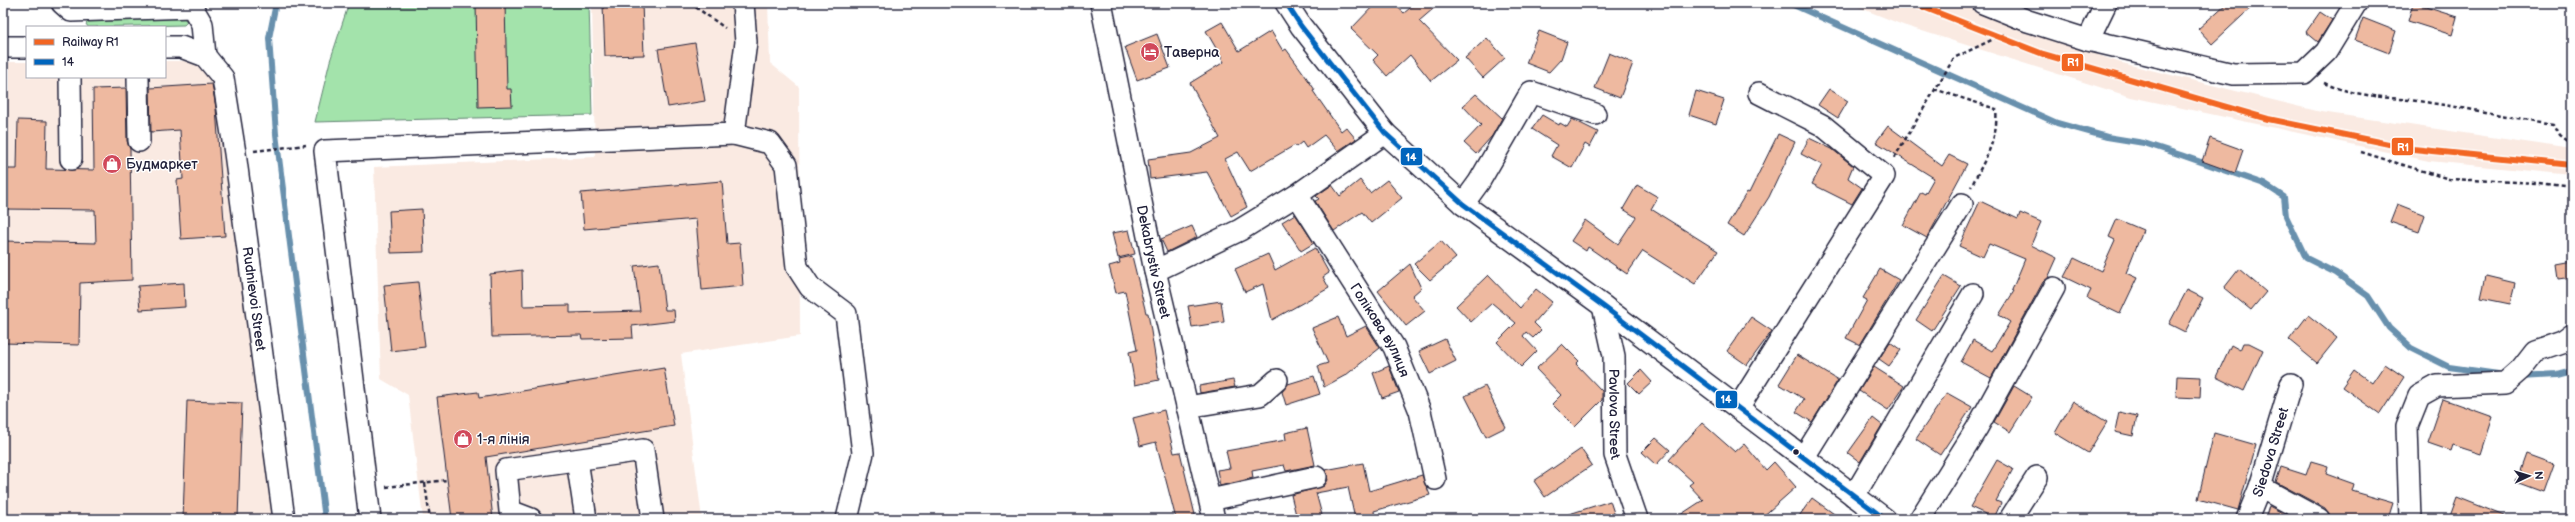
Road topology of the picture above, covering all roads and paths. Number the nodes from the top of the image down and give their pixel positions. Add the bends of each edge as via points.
1 (690, 3) edge
2 (743, 3) edge
3 (1101, 3) edge
4 (1286, 3) edge
5 (1984, 3) edge
6 (2106, 3) edge
7 (2356, 3) edge
8 (68, 14) edge
9 (2028, 21) junction
10 (2088, 40) junction
11 (746, 42) junction
12 (166, 46) edge
13 (3, 47) edge
14 (26, 47) edge
15 (205, 56) junction
16 (2304, 73) junction
17 (70, 78) edge
18 (138, 78) edge
19 (1934, 90) junction
20 (1760, 93) dead end
21 (1595, 114) dead end
22 (1385, 133) junction
23 (734, 134) junction
24 (139, 141) dead end
25 (2572, 144) edge
26 (297, 146) dead end
27 (266, 149) dead end
28 (2361, 152) dead end
29 (71, 159) dead end
30 (1884, 176) junction
31 (2572, 187) edge
32 (1297, 194) junction
33 (1463, 204) junction
34 (1962, 204) joint
35 (1155, 271) junction
36 (2054, 288) dead end
37 (1973, 294) dead end
38 (1603, 306) junction
39 (2572, 335) edge
40 (1277, 380) dead end
41 (2291, 384) dead end
42 (1187, 407) junction
43 (1738, 408) junction
44 (1804, 457) junction
45 (576, 460) junction
46 (1316, 477) dead end
47 (2037, 477) dead end
48 (1435, 478) dead end
49 (447, 480) dead end
50 (425, 483) junction
51 (2260, 487) junction
52 (366, 489) junction
53 (1854, 496) junction
54 (1212, 510) edge
55 (284, 519) edge
56 (370, 519) edge
57 (430, 519) edge
58 (531, 519) edge
59 (586, 519) edge
60 (653, 519) edge
61 (846, 519) edge
62 (1637, 519) edge
63 (1885, 519) edge
64 (1920, 519) edge
65 (2010, 519) edge
66 (2247, 519) edge
67 (2319, 519) edge
68 (2410, 519) edge

1 - 11 path
2 - 11 street
3 - 35 street, Dekabrystiv Street
4 - 22 street via 1301,26
5 - 9 street
6 - 10 street
7 - 16 street via 2326,52
8 - 15 street via 192,7 202,24
9 - 10 street
9 - 19 path via 1954,58
10 - 16 street via 2233,74
11 - 23 street
12 - 15 street via 181,47
13 - 14 street
15 - 55 street, Rudnievoi Street via 223,78
16 - 25 path via 2333,87 2380,97 2429,102 2512,119 2554,124 2560,135
17 - 29 street
18 - 24 street
19 - 30 path
19 - 34 path via 1996,109 1997,122 1993,144
20 - 30 street via 1822,125
21 - 33 street via 1531,92 1479,182
22 - 32 street
22 - 33 street
23 - 52 street via 325,151
23 - 61 street via 770,143 786,165 797,267 810,287 846,314 863,453
26 - 27 path
28 - 31 path via 2449,179
30 - 43 street
32 - 35 street via 1240,230
32 - 48 street, Голікова вулиця via 1394,347 1420,411
33 - 38 street
34 - 44 street
35 - 42 street, Dekabrystiv Street
36 - 64 street via 1977,428
37 - 53 street
38 - 43 street
38 - 62 street, Pavlova Street via 1614,356 1614,455
39 - 68 street via 2564,341 2535,351 2521,369 2505,383 2437,386 2419,396 2407,426
40 - 42 street via 1260,395
41 - 51 street, Siedova Street
42 - 54 street, Dekabrystiv Street
43 - 44 street
44 - 53 street
45 - 58 street via 506,470 510,511
45 - 59 street
45 - 60 street via 643,450
46 - 54 street
47 - 65 street
49 - 50 path
50 - 52 path
50 - 57 path
51 - 66 street, Siedova Street
51 - 67 street
52 - 56 street
53 - 63 street

